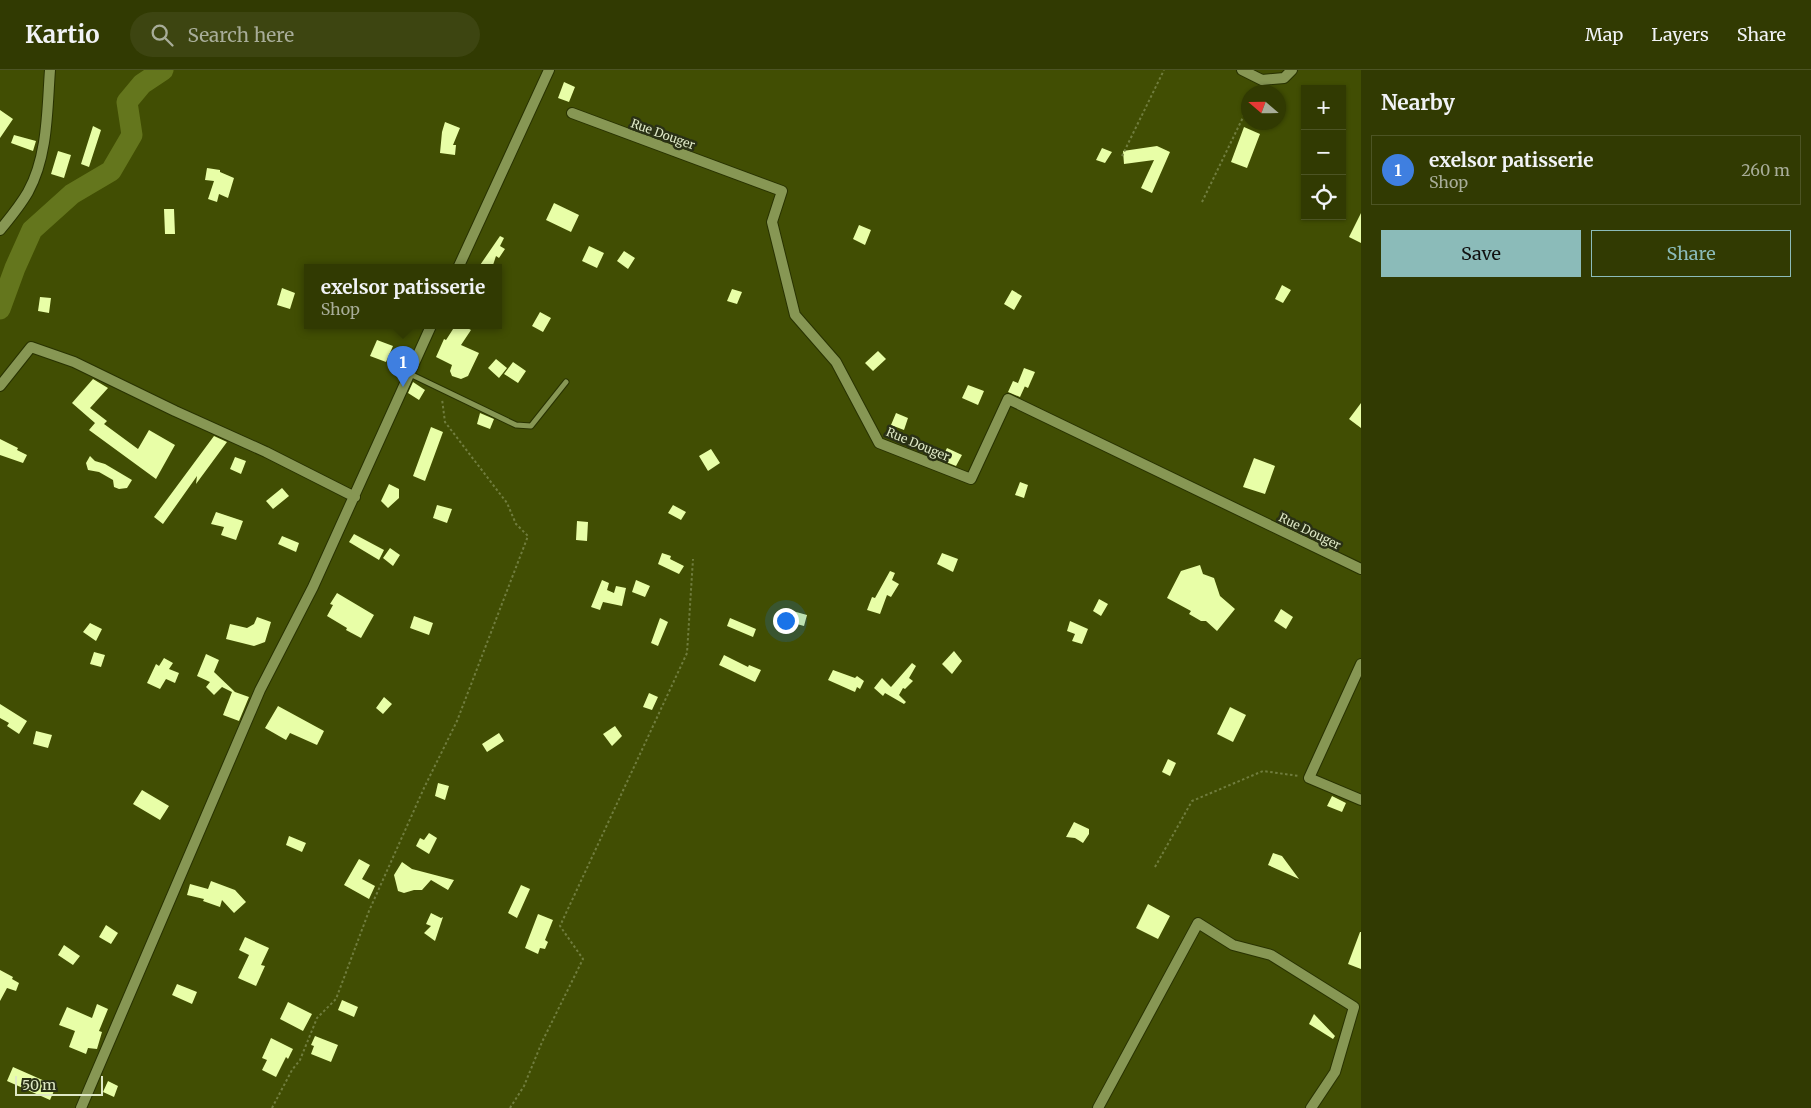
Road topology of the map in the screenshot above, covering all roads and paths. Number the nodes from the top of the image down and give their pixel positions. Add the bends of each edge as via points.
1 (50, 70) edge
2 (549, 70) edge
3 (1164, 70) edge
4 (1242, 70) edge
5 (1292, 70) edge
6 (572, 113) dead end
7 (1241, 122) edge
8 (1122, 156) dead end
9 (1202, 202) dead end
10 (0, 230) edge
11 (460, 264) edge
12 (430, 329) edge
13 (409, 374) junction
14 (566, 382) dead end
15 (0, 386) edge
16 (441, 390) junction
17 (355, 497) junction
18 (693, 559) dead end
19 (1361, 569) edge
20 (1361, 664) edge
21 (1309, 778) junction
22 (1361, 800) edge
23 (1155, 867) dead end
24 (80, 1108) edge
25 (272, 1108) edge
26 (510, 1108) edge
27 (1098, 1108) edge
28 (1311, 1108) edge

1 - 10 street via 44,141 38,167 28,192
2 - 11 street
3 - 8 path
4 - 5 street via 1262,80 1284,78
6 - 19 street, Rue Douger via 782,191 772,222 795,315 836,362 879,444 971,479 1008,399
7 - 9 path
12 - 13 street
13 - 16 lane
13 - 17 street
14 - 16 lane via 531,426 516,425
15 - 17 street via 31,347 74,362
16 - 25 path via 445,422 507,504 516,524 528,536 457,721 369,911 336,999 317,1018 300,1060
17 - 24 street via 260,690
18 - 26 path via 687,653 560,926 583,959 524,1086
20 - 21 street
21 - 22 street
21 - 23 path via 1263,771 1192,801
27 - 28 street via 1198,923 1233,944 1271,955 1354,1007 1335,1072

